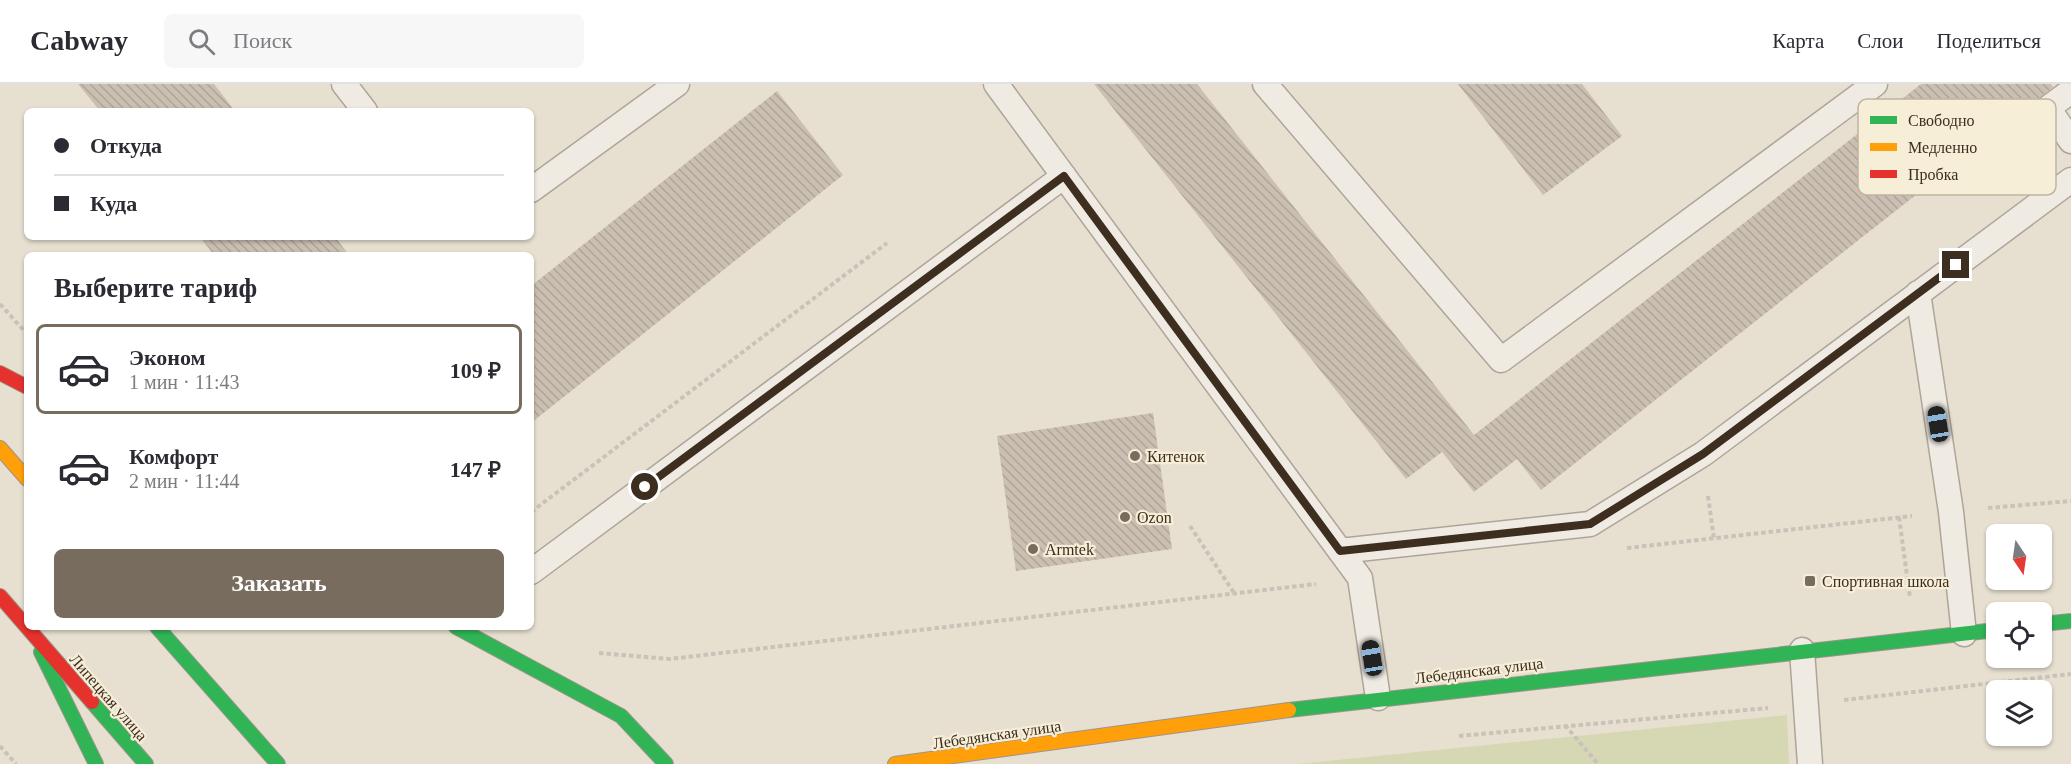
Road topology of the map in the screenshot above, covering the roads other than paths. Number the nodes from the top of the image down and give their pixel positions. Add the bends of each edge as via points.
1 (344, 84) edge
2 (677, 84) edge
3 (996, 84) edge
4 (1265, 84) edge
5 (1875, 84) edge
6 (2071, 91) edge
7 (2056, 102) edge
8 (363, 108) edge
9 (2056, 119) edge
10 (2071, 141) edge
11 (1064, 176) junction
12 (2071, 180) edge
13 (534, 188) edge
14 (2056, 191) edge
15 (2051, 195) edge
16 (1918, 293) junction
17 (0, 373) edge
18 (24, 385) edge
19 (0, 448) edge
20 (24, 476) edge
21 (1340, 551) junction
22 (534, 570) edge
23 (0, 596) edge
24 (2071, 621) edge
25 (2052, 623) edge
26 (24, 624) edge
27 (29, 630) edge
28 (161, 630) edge
29 (467, 630) edge
30 (1986, 631) edge
31 (32, 634) junction
32 (1964, 634) junction
33 (1802, 650) junction
34 (1378, 698) junction
35 (96, 764) edge
36 (146, 764) edge
37 (278, 764) edge
38 (666, 764) edge
39 (895, 764) edge
40 (1810, 764) edge

1 - 8 lane
2 - 13 lane
3 - 11 lane
4 - 5 lane via 1501,360
6 - 7 lane
9 - 10 lane
11 - 21 lane
11 - 22 lane
12 - 14 lane
15 - 16 lane
16 - 21 lane via 1703,454 1590,524
16 - 32 lane via 1951,512
17 - 18 street
19 - 20 street
21 - 34 lane via 1360,578
23 - 26 street, Липецкая улица
24 - 25 street
27 - 31 street, Липецкая улица
28 - 37 street
29 - 38 street via 621,716
30 - 32 street, Лебедянская улица
31 - 35 street
31 - 36 street, Липецкая улица
32 - 33 street, Лебедянская улица
33 - 34 street, Лебедянская улица
33 - 40 lane
34 - 39 street, Лебедянская улица

